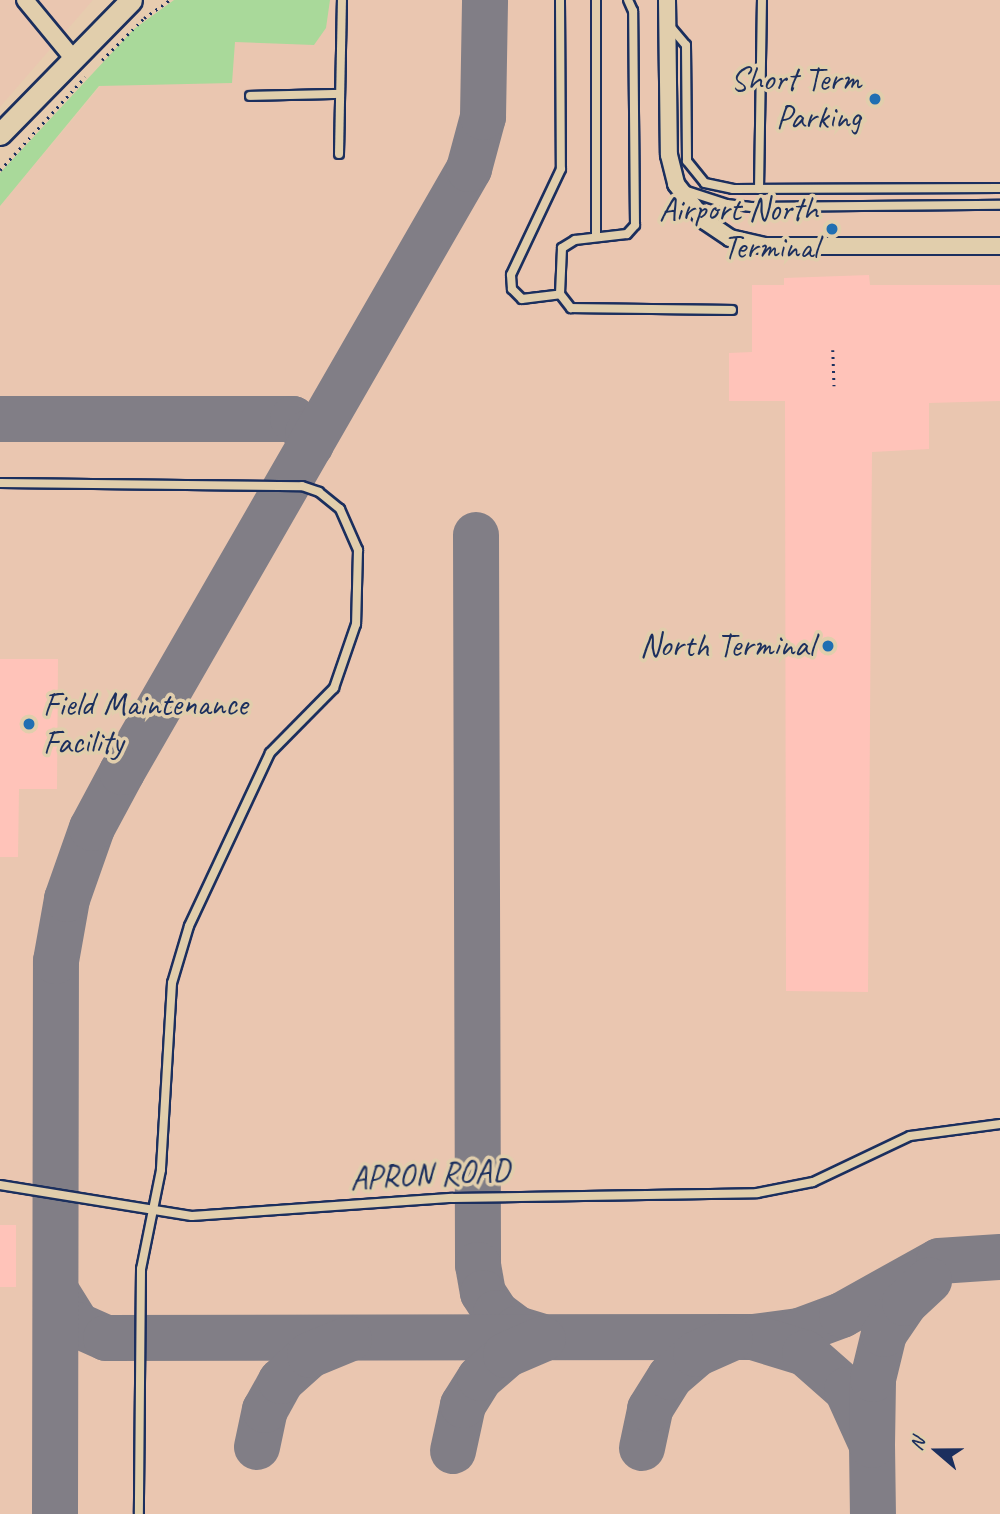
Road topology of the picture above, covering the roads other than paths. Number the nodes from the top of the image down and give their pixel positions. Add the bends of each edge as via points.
1 (25, 0) edge
2 (131, 0) edge
3 (342, 0) edge
4 (560, 0) edge
5 (596, 0) edge
6 (628, 0) edge
7 (667, 0) edge
8 (762, 0) edge
9 (667, 23) junction
10 (73, 58) junction
11 (340, 94) junction
12 (250, 96) dead end
13 (0, 134) edge
14 (339, 154) dead end
15 (676, 184) junction
16 (1000, 188) edge
17 (759, 189) junction
18 (1000, 205) edge
19 (596, 237) junction
20 (1000, 246) edge
21 (560, 295) junction
22 (732, 310) dead end
23 (0, 483) edge
24 (1000, 1124) edge
25 (0, 1185) edge
26 (154, 1212) junction
27 (139, 1514) edge

1 - 10 street
2 - 10 street
3 - 11 lane
4 - 21 lane via 561,169 511,275 512,289 522,299
5 - 19 lane
6 - 19 lane via 633,11 635,225 626,234
7 - 9 street
8 - 17 lane
9 - 15 street via 669,155
9 - 17 lane via 686,45 687,162 693,174 705,183
10 - 13 street
11 - 12 lane
11 - 14 lane
15 - 18 lane via 696,196 753,206
15 - 20 street via 705,221 730,238 766,246
16 - 17 lane
19 - 21 lane via 575,240 562,248
21 - 22 lane via 571,308
23 - 26 lane via 302,486 337,506 357,543 356,624 334,688 270,753 180,952 167,1019 161,1170
24 - 26 lane, APRON ROAD via 904,1138 820,1179 773,1192 453,1198 203,1215
25 - 26 lane, APRON ROAD
26 - 27 lane via 141,1269

